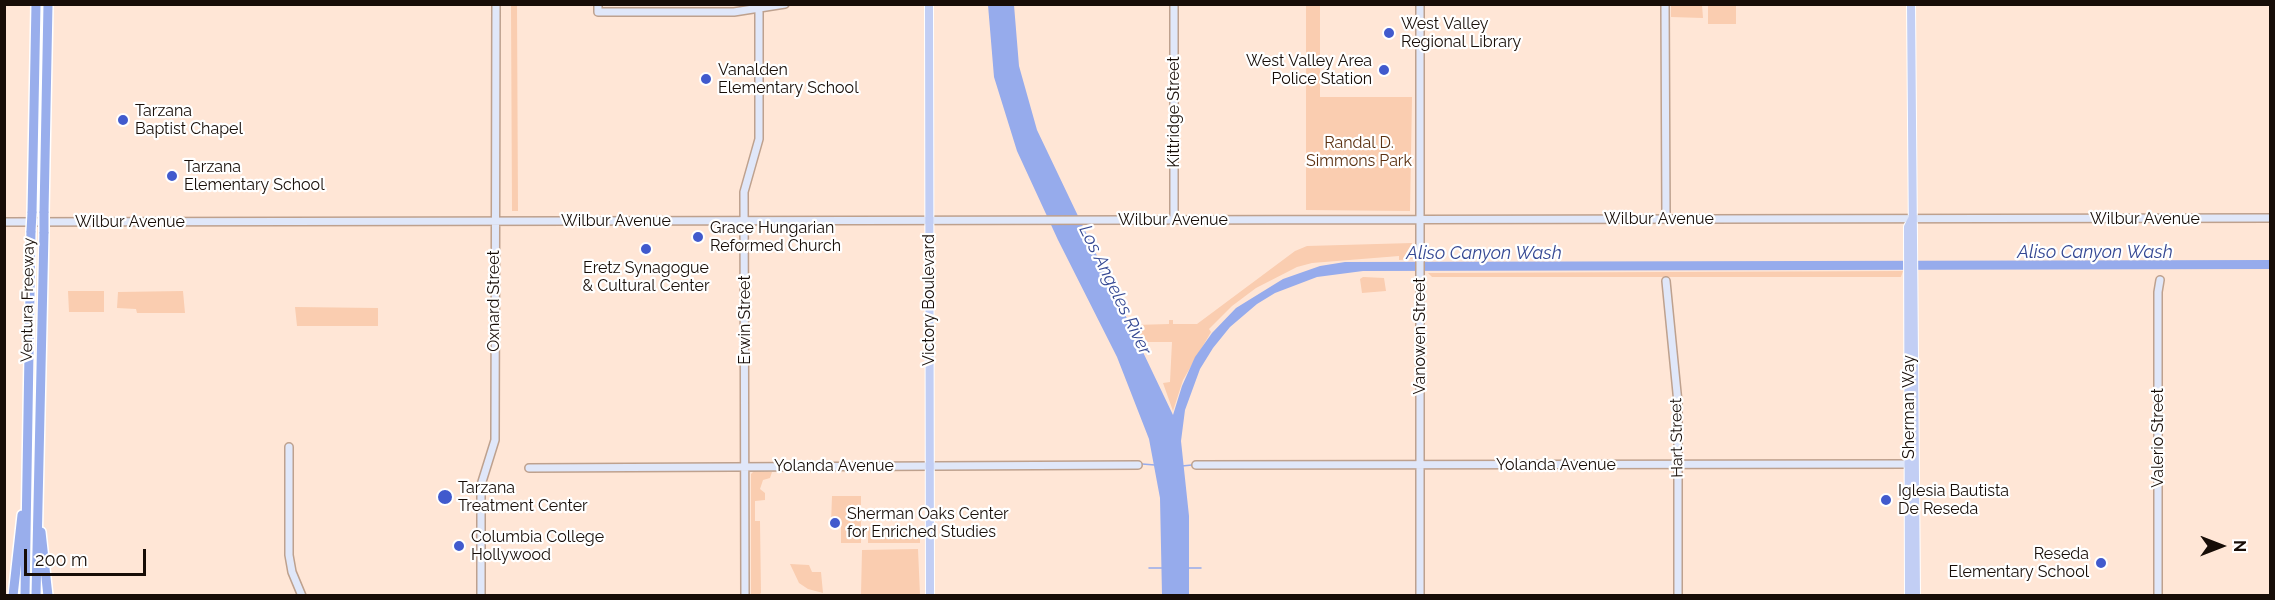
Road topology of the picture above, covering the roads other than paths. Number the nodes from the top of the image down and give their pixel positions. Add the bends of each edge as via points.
1 (34, 4) edge
2 (48, 4) edge
3 (496, 4) edge
4 (786, 4) edge
5 (928, 4) edge
6 (1174, 4) edge
7 (1420, 4) edge
8 (1665, 4) edge
9 (1911, 4) edge
10 (598, 8) edge
11 (759, 10) junction
12 (2271, 218) edge
13 (1666, 219) junction
14 (1912, 219) junction
15 (745, 220) junction
16 (1174, 220) junction
17 (1420, 220) junction
18 (495, 221) junction
19 (929, 221) junction
20 (4, 222) edge
21 (2160, 280) dead end
22 (1666, 281) dead end
23 (289, 447) dead end
24 (1678, 464) junction
25 (1912, 464) junction
26 (1138, 465) dead end
27 (1196, 465) dead end
28 (1420, 465) junction
29 (745, 466) junction
30 (929, 466) junction
31 (530, 468) dead end
32 (26, 498) junction
33 (38, 520) junction
34 (13, 596) edge
35 (24, 596) edge
36 (36, 596) edge
37 (48, 596) edge
38 (302, 596) edge
39 (481, 596) edge
40 (745, 596) edge
41 (930, 596) edge
42 (1420, 596) edge
43 (1678, 596) edge
44 (1909, 596) edge
45 (1916, 596) edge
46 (2158, 596) edge

1 - 32 highway, Ventura Freeway, bridge
2 - 33 highway, Ventura Freeway, bridge
3 - 18 main road, Oxnard Street
4 - 11 main road
5 - 19 main road, Victory Boulevard
6 - 16 main road, Kittridge Street
7 - 17 main road, Vanowen Street
8 - 13 main road
9 - 14 main road, Sherman Way
10 - 11 main road
11 - 15 main road, Erwin Street via 759,139 745,186
12 - 14 main road, Wilbur Avenue
13 - 14 main road, Wilbur Avenue
13 - 17 main road, Wilbur Avenue
14 - 25 main road, Sherman Way
15 - 18 main road, Wilbur Avenue
15 - 19 main road, Wilbur Avenue
15 - 29 main road, Erwin Street
16 - 17 main road, Wilbur Avenue
16 - 19 main road, Wilbur Avenue
17 - 28 main road, Vanowen Street
18 - 20 main road, Wilbur Avenue
18 - 39 main road, Oxnard Street via 495,440 481,485
19 - 30 main road, Victory Boulevard
21 - 46 main road, Valerio Street
22 - 24 main road, Hart Street via 1678,404
23 - 38 main road via 289,561
24 - 25 main road, Yolanda Avenue
24 - 28 main road, Yolanda Avenue
24 - 43 main road, Hart Street
25 - 44 main road, Sherman Way
25 - 45 main road, Sherman Way
26 - 30 main road, Yolanda Avenue
27 - 28 main road, Yolanda Avenue
28 - 42 main road, Vanowen Street
29 - 30 main road, Yolanda Avenue
29 - 31 main road, Yolanda Avenue
29 - 40 main road, Erwin Street
30 - 41 main road, Victory Boulevard
32 - 34 highway via 19,527
32 - 35 highway, Ventura Freeway
33 - 36 highway, Ventura Freeway
33 - 37 highway

